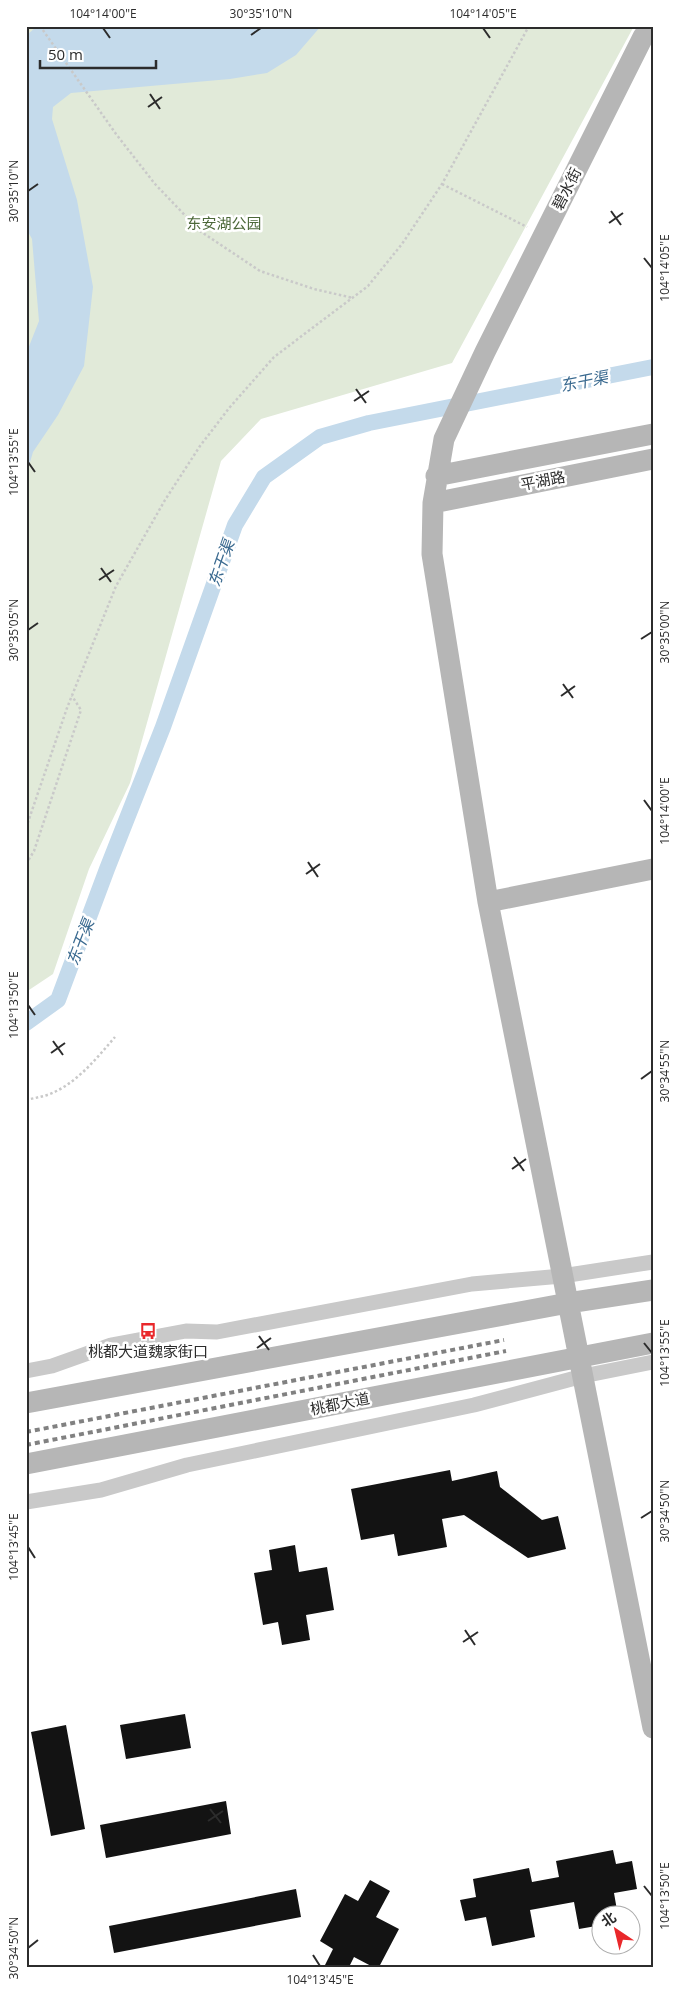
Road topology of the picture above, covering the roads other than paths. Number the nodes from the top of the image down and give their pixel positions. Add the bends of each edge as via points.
1 (651, 26) edge
2 (653, 434) edge
3 (653, 459) edge
4 (436, 476) junction
5 (433, 503) junction
6 (653, 870) edge
7 (488, 902) junction
8 (653, 1262) edge
9 (562, 1276) junction
10 (653, 1290) edge
11 (568, 1303) junction
12 (653, 1343) edge
13 (653, 1362) edge
14 (580, 1367) junction
15 (26, 1370) edge
16 (26, 1403) edge
17 (26, 1464) edge
18 (26, 1502) edge
19 (653, 1728) edge

1 - 4 street, 碧水街 via 643,36 485,352 444,439
2 - 4 street, 平湖路
3 - 5 street, 平湖路
4 - 5 street, 碧水街
5 - 7 street, 碧水街 via 432,554
6 - 7 street
7 - 9 street, 碧水街
8 - 9 street
9 - 11 street, 碧水街
9 - 15 street via 472,1284 217,1332 186,1331 110,1345 52,1366
10 - 11 street
11 - 14 street, 碧水街
11 - 16 street
12 - 14 street, 桃都大道
13 - 14 street
14 - 17 street, 桃都大道
14 - 18 street via 474,1405 187,1465 102,1490
14 - 19 street, 碧水街

